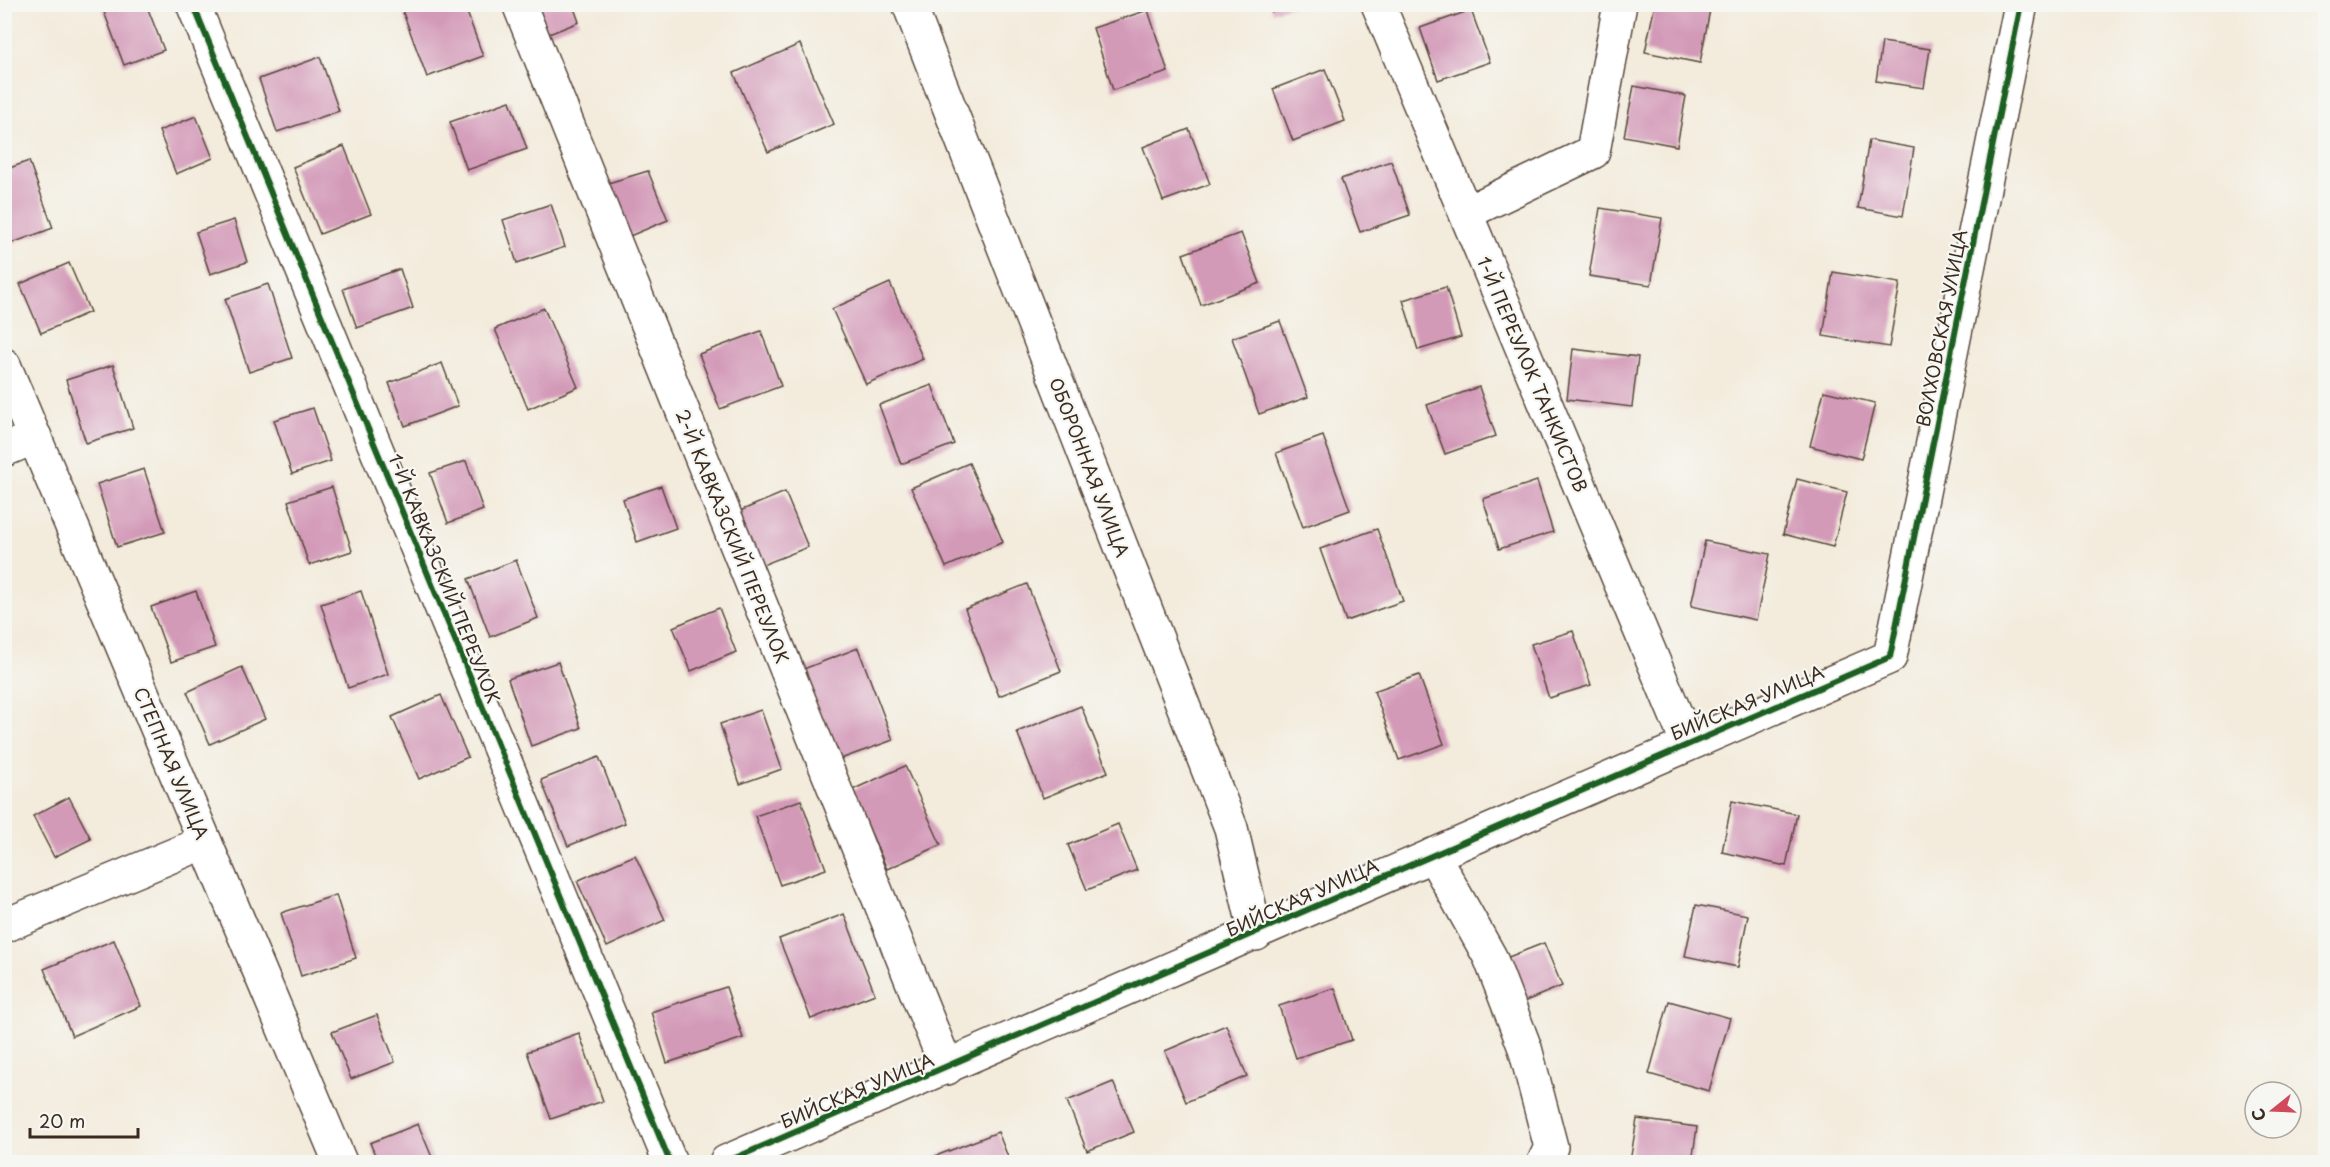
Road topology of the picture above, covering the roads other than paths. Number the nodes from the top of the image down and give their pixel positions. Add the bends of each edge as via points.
1 (193, 4) edge
2 (519, 4) edge
3 (909, 4) edge
4 (1378, 4) edge
5 (1620, 4) edge
6 (2021, 4) edge
7 (1466, 213) junction
8 (4, 364) edge
9 (35, 437) junction
10 (4, 450) edge
11 (1890, 657) joint
12 (1688, 744) junction
13 (205, 842) junction
14 (1433, 855) junction
15 (4, 926) edge
16 (1256, 934) junction
17 (946, 1068) junction
18 (340, 1162) edge
19 (670, 1162) edge
20 (726, 1162) edge
21 (1544, 1162) edge

1 - 19 street, 1-Й КАВКАЗСКИЙ ПЕРЕУЛОК
2 - 17 street, 2-Й КАВКАЗСКИЙ ПЕРЕУЛОК
3 - 16 street, ОБОРОННАЯ УЛИЦА via 1231,828
4 - 7 street, 1-Й ПЕРЕУЛОК ТАНКИСТОВ
5 - 7 street via 1593,152
6 - 11 street, ВОЛХОВСКАЯ УЛИЦА
7 - 12 street, 1-Й ПЕРЕУЛОК ТАНКИСТОВ
8 - 9 street, СТЕПНАЯ УЛИЦА
9 - 10 street
9 - 13 street, СТЕПНАЯ УЛИЦА
11 - 12 street, БИЙСКАЯ УЛИЦА
12 - 14 street, БИЙСКАЯ УЛИЦА
13 - 15 street
13 - 18 street, СТЕПНАЯ УЛИЦА
14 - 16 street, БИЙСКАЯ УЛИЦА
14 - 21 street via 1490,957 1525,1048 1551,1147
16 - 17 street, БИЙСКАЯ УЛИЦА
17 - 20 street, БИЙСКАЯ УЛИЦА

